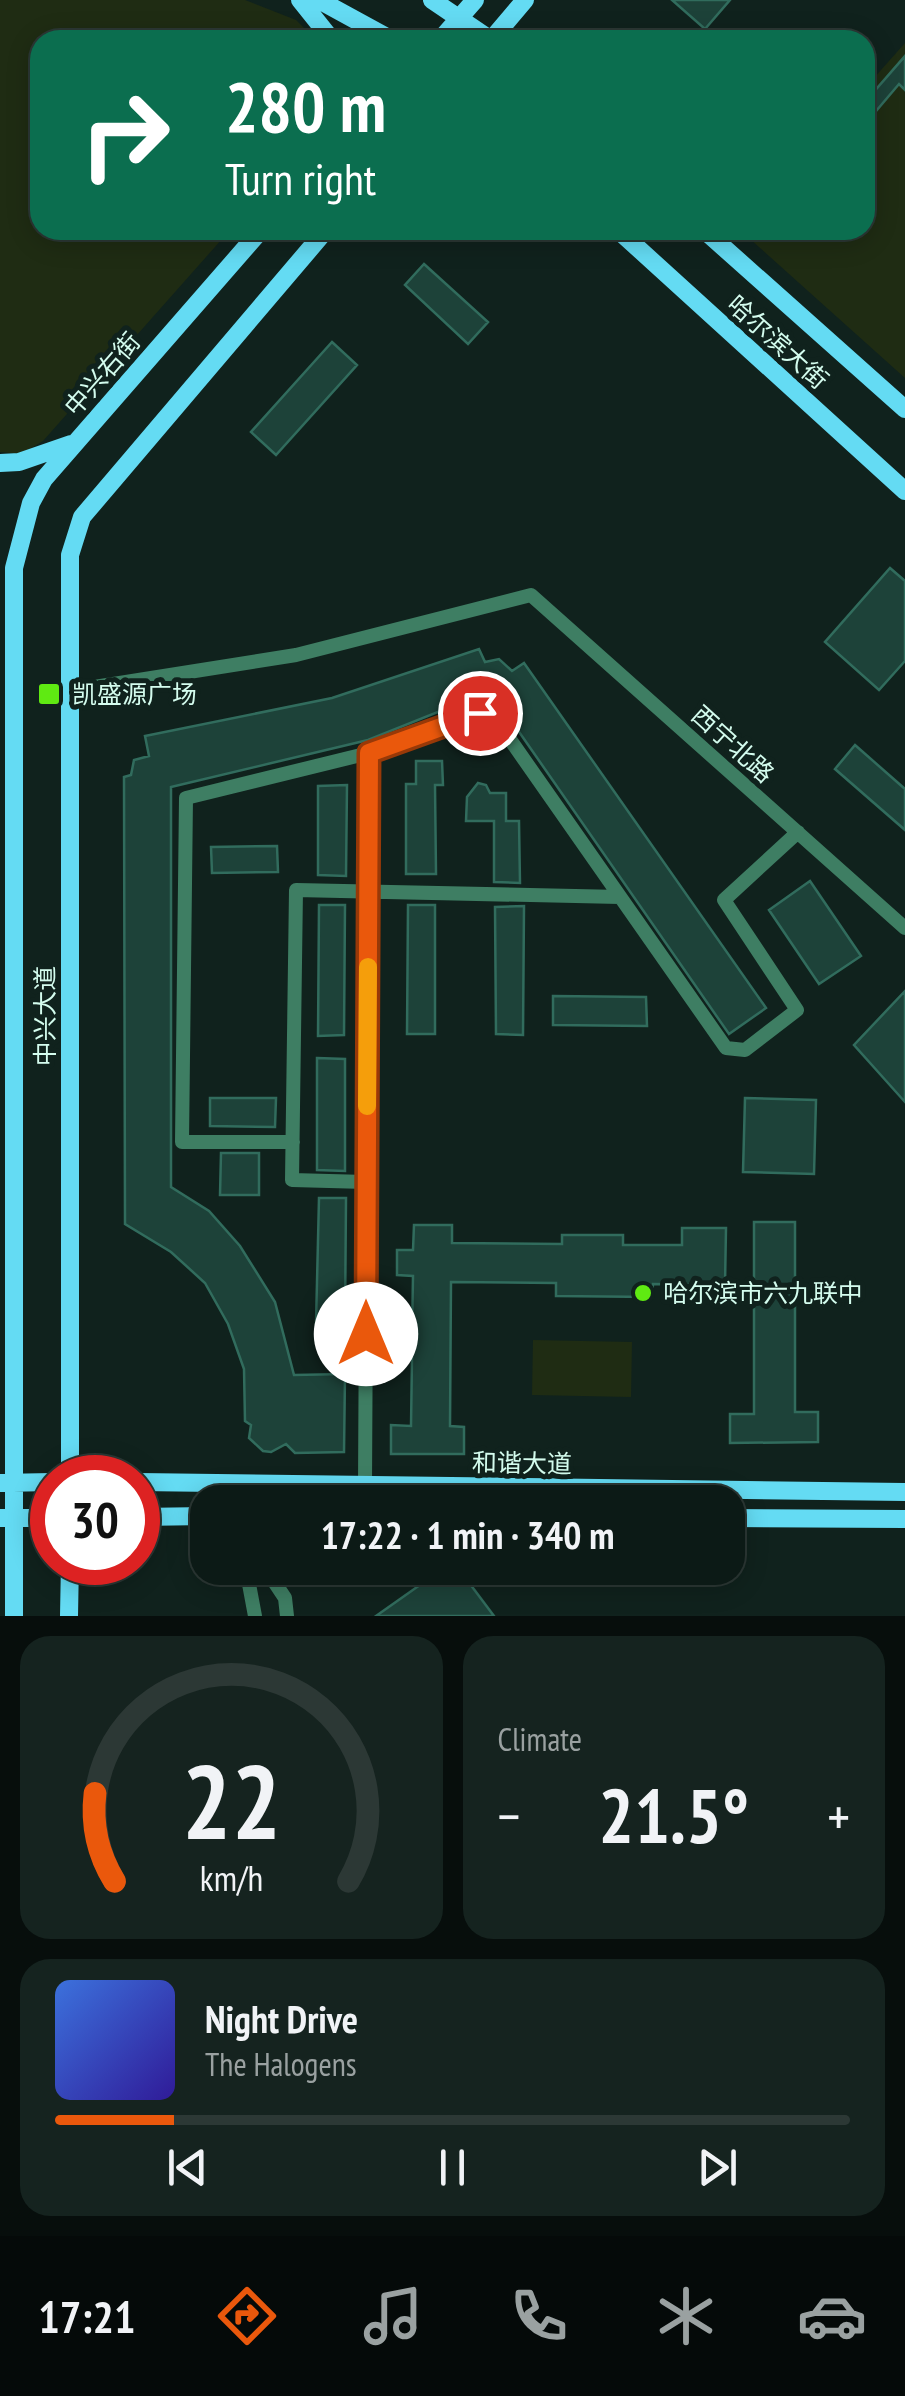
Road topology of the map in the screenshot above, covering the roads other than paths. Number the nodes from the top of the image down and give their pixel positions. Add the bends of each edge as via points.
1 (300, 0) edge
2 (319, 0) edge
3 (432, 0) edge
4 (475, 0) edge
5 (525, 0) edge
6 (460, 18) junction
7 (324, 30) edge
8 (374, 30) edge
9 (449, 30) edge
10 (477, 30) edge
11 (500, 30) edge
12 (251, 240) edge
13 (317, 240) edge
14 (629, 240) edge
15 (715, 240) edge
16 (905, 409) edge
17 (76, 442) junction
18 (0, 463) edge
19 (905, 491) edge
20 (14, 568) joint
21 (0, 650) edge
22 (14, 671) junction
23 (69, 691) junction
24 (369, 753) junction
25 (798, 832) junction
26 (368, 891) junction
27 (620, 897) junction
28 (905, 928) edge
29 (293, 1142) junction
30 (366, 1182) junction
31 (70, 1455) edge
32 (160, 1482) edge
33 (7, 1483) edge
34 (308, 1485) edge
35 (365, 1485) edge
36 (745, 1490) edge
37 (905, 1492) edge
38 (160, 1516) edge
39 (190, 1516) edge
40 (7, 1518) edge
41 (745, 1518) edge
42 (905, 1520) edge
43 (70, 1585) edge
44 (249, 1585) edge
45 (276, 1585) edge
46 (14, 1616) edge
47 (69, 1616) edge
48 (255, 1616) edge
49 (286, 1616) edge

1 - 7 main road
2 - 8 main road
3 - 6 main road
4 - 6 main road
5 - 11 main road
6 - 9 main road
6 - 10 main road
12 - 17 main road, 中兴右街
13 - 23 main road, 中兴大道 via 82,517 70,556
14 - 19 main road, 哈尔滨大街
15 - 16 main road, 哈尔滨大街
17 - 18 main road
17 - 20 main road, 中兴右街 via 31,503
20 - 22 main road, 中兴大道
21 - 22 main road
22 - 33 main road, 中兴大道
23 - 25 street, 西宁北路 via 296,655 531,595
23 - 31 main road, 中兴大道
24 - 26 street
24 - 27 street via 480,713 495,718
24 - 29 street via 186,798 182,1142
25 - 27 street via 724,900 798,1010 745,1050 726,1048
25 - 28 street, 西宁北路
26 - 27 street
26 - 29 street via 296,890
26 - 30 street
29 - 30 street via 292,1180
30 - 35 street
32 - 34 main road, 和谐大道
33 - 40 main road, 中兴大道
36 - 37 main road, 和谐大道
38 - 39 main road
40 - 46 main road, 中兴大道
41 - 42 main road
43 - 47 main road
44 - 48 street
45 - 49 street

